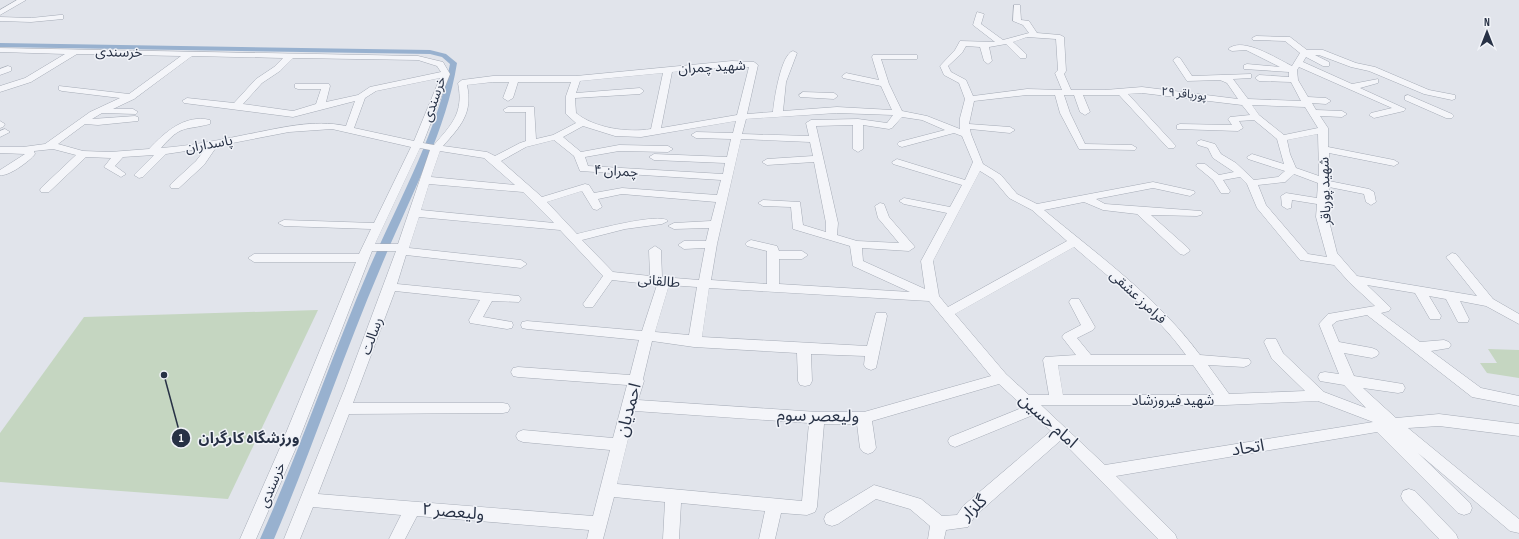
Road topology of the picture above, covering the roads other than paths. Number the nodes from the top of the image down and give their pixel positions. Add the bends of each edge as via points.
1 (22, 0) edge
2 (1017, 7) dead end
3 (0, 13) edge
4 (980, 14) dead end
5 (60, 17) dead end
6 (0, 19) edge
7 (1035, 36) junction
8 (1256, 38) dead end
9 (1004, 42) junction
10 (984, 45) junction
11 (1232, 49) dead end
12 (0, 50) edge
13 (74, 52) junction
14 (1305, 52) junction
15 (793, 53) dead end
16 (191, 54) junction
17 (291, 55) junction
18 (1023, 56) dead end
19 (914, 57) dead end
20 (1177, 60) dead end
21 (988, 61) dead end
22 (1326, 64) dead end
23 (668, 70) junction
24 (1295, 71) junction
25 (446, 74) junction
26 (846, 76) dead end
27 (1223, 78) junction
28 (1259, 78) dead end
29 (514, 79) junction
30 (576, 79) junction
31 (1375, 81) dead end
32 (885, 84) junction
33 (832, 85) dead end
34 (298, 86) dead end
35 (62, 88) dead end
36 (1352, 88) junction
37 (0, 89) edge
38 (640, 91) dead end
39 (1122, 92) junction
40 (1427, 92) junction
41 (1064, 93) junction
42 (1078, 93) junction
43 (804, 95) dead end
44 (570, 96) junction
45 (834, 96) junction
46 (131, 97) junction
47 (361, 97) junction
48 (1452, 97) dead end
49 (508, 98) dead end
50 (1408, 98) junction
51 (970, 99) junction
52 (187, 101) dead end
53 (1326, 101) dead end
54 (1244, 102) junction
55 (1389, 104) junction
56 (236, 106) junction
57 (320, 106) junction
58 (1309, 106) junction
59 (508, 110) dead end
60 (837, 110) junction
61 (100, 111) junction
62 (1085, 112) dead end
63 (293, 114) junction
64 (778, 114) junction
65 (899, 114) junction
66 (1342, 114) dead end
67 (1374, 115) dead end
68 (1449, 116) dead end
69 (1256, 117) junction
70 (742, 118) junction
71 (84, 121) junction
72 (207, 122) dead end
73 (858, 122) junction
74 (582, 123) junction
75 (1180, 127) dead end
76 (289, 129) junction
77 (349, 130) junction
78 (961, 130) junction
79 (1010, 130) dead end
80 (1323, 130) junction
81 (655, 132) junction
82 (696, 135) dead end
83 (738, 136) junction
84 (556, 137) junction
85 (1282, 138) junction
86 (814, 139) junction
87 (531, 143) junction
88 (1201, 143) dead end
89 (214, 144) junction
90 (902, 144) dead end
91 (49, 146) junction
92 (417, 146) junction
93 (1171, 146) dead end
94 (436, 148) junction
95 (1132, 148) dead end
96 (668, 149) dead end
97 (858, 149) dead end
98 (1324, 149) junction
99 (0, 150) edge
100 (29, 150) junction
101 (163, 151) junction
102 (152, 152) junction
103 (83, 154) junction
104 (120, 154) junction
105 (579, 155) junction
106 (645, 156) dead end
107 (1252, 157) dead end
108 (818, 159) junction
109 (732, 160) junction
110 (494, 161) junction
111 (768, 162) dead end
112 (897, 162) dead end
113 (1394, 163) dead end
114 (978, 165) junction
115 (1201, 166) dead end
116 (1292, 171) junction
117 (2, 173) dead end
118 (121, 174) dead end
119 (139, 174) dead end
120 (1242, 174) junction
121 (728, 177) junction
122 (1217, 178) junction
123 (425, 180) junction
124 (1324, 182) junction
125 (1252, 183) junction
126 (968, 184) junction
127 (175, 186) dead end
128 (526, 189) junction
129 (45, 190) dead end
130 (1225, 191) dead end
131 (1190, 192) dead end
132 (591, 197) junction
133 (723, 199) junction
134 (1088, 199) junction
135 (540, 201) junction
136 (904, 201) dead end
137 (1323, 202) junction
138 (1371, 202) dead end
139 (763, 203) dead end
140 (880, 206) dead end
141 (1287, 206) dead end
142 (597, 207) dead end
143 (1036, 208) junction
144 (953, 211) junction
145 (1140, 211) junction
146 (415, 213) junction
147 (1196, 213) dead end
148 (662, 221) dead end
149 (284, 223) dead end
150 (715, 224) junction
151 (377, 226) junction
152 (674, 226) dead end
153 (564, 227) junction
154 (831, 236) junction
155 (574, 238) junction
156 (1076, 241) junction
157 (711, 244) junction
158 (751, 244) dead end
159 (856, 244) junction
160 (684, 245) dead end
161 (403, 250) junction
162 (655, 250) dead end
163 (1184, 251) dead end
164 (365, 253) junction
165 (774, 255) junction
166 (802, 255) dead end
167 (1452, 257) dead end
168 (254, 258) dead end
169 (1338, 262) junction
170 (521, 264) dead end
171 (609, 276) junction
172 (1353, 279) junction
173 (660, 281) junction
174 (703, 284) junction
175 (390, 287) junction
176 (773, 288) junction
177 (1419, 290) junction
178 (1450, 295) junction
179 (488, 297) junction
180 (933, 297) junction
181 (515, 300) dead end
182 (1075, 302) dead end
183 (1489, 302) junction
184 (589, 304) dead end
185 (1370, 311) junction
186 (947, 313) junction
187 (881, 316) dead end
188 (1435, 316) dead end
189 (1464, 319) dead end
190 (1519, 320) edge
191 (507, 325) dead end
192 (527, 325) dead end
193 (647, 336) junction
194 (694, 342) junction
195 (1271, 342) dead end
196 (1444, 345) dead end
197 (1334, 346) junction
198 (1418, 348) junction
199 (804, 350) junction
200 (872, 351) junction
201 (1372, 353) dead end
202 (1087, 360) junction
203 (1195, 360) junction
204 (1244, 362) dead end
205 (871, 365) dead end
206 (518, 372) dead end
207 (1325, 377) dead end
208 (1001, 378) junction
209 (1349, 380) junction
210 (637, 381) junction
211 (805, 381) dead end
212 (1398, 388) dead end
213 (1319, 396) junction
214 (1057, 399) junction
215 (1225, 400) junction
216 (1519, 401) edge
217 (1031, 404) junction
218 (630, 405) junction
219 (503, 408) dead end
220 (344, 410) junction
221 (817, 418) junction
222 (864, 418) junction
223 (1387, 425) junction
224 (1519, 430) edge
225 (1061, 431) junction
226 (523, 436) dead end
227 (955, 441) dead end
228 (620, 445) junction
229 (868, 448) dead end
230 (1103, 472) junction
231 (607, 490) junction
232 (673, 496) junction
233 (1408, 496) dead end
234 (308, 500) junction
235 (775, 505) junction
236 (1464, 508) dead end
237 (412, 509) junction
238 (832, 519) dead end
239 (1519, 526) edge
240 (937, 531) edge
241 (597, 532) edge
242 (248, 539) edge
243 (292, 539) edge
244 (397, 539) edge
245 (671, 539) edge
246 (767, 539) edge
247 (1169, 539) edge
248 (1450, 539) edge

1 - 3 street
2 - 7 street via 1017,20 1026,23
4 - 9 street via 977,25
5 - 6 street via 31,20
7 - 9 street via 1027,35
7 - 41 street via 1060,37 1062,71 1059,73
8 - 14 street via 1287,39
9 - 10 street
9 - 18 street
10 - 21 street
10 - 51 street via 963,43 959,51 944,66 947,73 963,82
11 - 24 street via 1247,47
12 - 13 street, خرسندی
13 - 16 street, خرسندی
13 - 37 street via 28,80
14 - 22 street
14 - 24 street
14 - 40 street via 1320,52 1372,69
15 - 64 street via 778,100
16 - 17 street, خرسندی
16 - 46 street
17 - 25 street, خرسندی via 418,58 440,64
17 - 56 street via 277,69 259,81
19 - 32 street via 876,57
20 - 27 street via 1190,79
23 - 30 street, شهید چمران
23 - 70 street, شهید چمران via 732,64 754,65
23 - 81 street
24 - 27 street via 1247,71
24 - 28 street
24 - 36 street
24 - 58 street, شهید پورباقر
25 - 47 street via 373,89
25 - 92 street, خرسندی
26 - 32 street
27 - 54 street via 1230,82
29 - 30 street, شهید چمران
29 - 49 street
29 - 94 street, شهید چمران via 462,83 465,106 461,120
30 - 44 street
31 - 36 street
32 - 65 street
33 - 45 street
34 - 57 street via 326,86
35 - 46 street
36 - 55 street
38 - 44 street
39 - 42 street, پورباقر ۲۹
39 - 54 street, پورباقر ۲۹ via 1142,90
39 - 93 street
40 - 48 street
40 - 50 street
41 - 42 street, پورباقر ۲۹
41 - 51 street, پورباقر ۲۹ via 1027,92
41 - 95 street via 1065,113 1082,147
42 - 62 street
43 - 45 street
44 - 74 street via 571,114
45 - 60 street
46 - 61 street
47 - 57 street
47 - 77 street
50 - 55 street
50 - 68 street
51 - 78 street
52 - 56 street
53 - 58 street
54 - 58 street, پورباقر ۲۹
54 - 69 street
55 - 67 street via 1400,109
56 - 63 street
57 - 63 street
58 - 66 street
58 - 80 street, شهید پورباقر
59 - 87 street via 531,109
60 - 64 street
60 - 65 street via 884,111
61 - 71 street
61 - 71 street via 134,116 98,122
63 - 76 street
64 - 70 street
65 - 73 street via 890,126
65 - 78 street via 924,118
69 - 75 street via 1233,119 1238,128
69 - 85 street
70 - 81 street
70 - 83 street, شهید چمران
71 - 91 street
72 - 102 street via 184,124 168,133
73 - 86 street via 811,123
73 - 97 street
74 - 81 street via 615,133
74 - 84 street
76 - 77 street, پاسداران via 332,126
76 - 89 street, پاسداران
77 - 92 street, پاسداران
78 - 79 street
78 - 90 street
78 - 114 street via 978,160
80 - 85 street
80 - 98 street, شهید پورباقر
82 - 83 street
83 - 86 street
83 - 109 street, شهید چمران
84 - 87 street
84 - 105 street
85 - 116 street
86 - 108 street
87 - 110 street
88 - 120 street via 1212,146 1217,156
89 - 101 street, پاسداران
89 - 127 street via 200,163
91 - 100 street, پاسداران
91 - 103 street, پاسداران
92 - 94 street
92 - 151 street, خرسندی
94 - 110 street via 487,155
94 - 123 street, رسالت
96 - 105 street, چمران ۴ via 619,148
98 - 113 street
98 - 124 street, شهید پورباقر
99 - 100 street, پاسداران
100 - 117 street via 28,157
101 - 102 street, پاسداران
101 - 119 street
102 - 104 street, پاسداران
103 - 104 street, پاسداران
103 - 129 street
104 - 118 street via 109,167
105 - 121 street, چمران ۴ via 584,169
106 - 109 street
107 - 116 street
108 - 111 street
108 - 154 street via 832,223
109 - 121 street, شهید چمران
110 - 128 street
112 - 126 street
114 - 126 street
114 - 143 street, فرامرز عشقی via 997,177 1013,196
115 - 122 street
116 - 124 street
116 - 125 street via 1281,180
120 - 122 street
120 - 125 street
121 - 133 street, شهید چمران
122 - 130 street
123 - 128 street
123 - 146 street, رسالت
124 - 137 street, شهید پورباقر
124 - 138 street via 1369,192
125 - 169 street via 1261,206 1304,258
126 - 144 street
128 - 135 street
131 - 134 street via 1153,185
132 - 133 street via 622,191
132 - 135 street via 585,187
132 - 142 street
133 - 150 street, شهید چمران
134 - 143 street
134 - 145 street via 1104,207
135 - 153 street
136 - 144 street
137 - 141 street via 1286,196
137 - 169 street, شهید پورباقر via 1322,218 1331,254
139 - 154 street via 796,204 797,227
140 - 159 street via 884,218 909,247
143 - 156 street, فرامرز عشقی
144 - 180 street via 927,261
145 - 147 street
145 - 163 street
146 - 153 street
146 - 161 street, رسالت
148 - 155 street via 625,226
149 - 151 street
150 - 152 street
150 - 157 street, شهید چمران
151 - 164 street, خرسندی
153 - 155 street
154 - 159 street
155 - 171 street
156 - 186 street
156 - 203 street, فرامرز عشقی via 1177,333
157 - 160 street
157 - 174 street, شهید چمران
158 - 165 street via 772,248
159 - 180 street via 857,264
161 - 164 street
161 - 170 street
161 - 175 street, رسالت
162 - 173 street, احمدیان
164 - 168 street
164 - 242 street, خرسندی
165 - 166 street
165 - 176 street
167 - 183 street
169 - 172 street, شهید پورباقر
171 - 173 street, طالقانی
171 - 184 street
172 - 177 street
172 - 185 street, شهید پورباقر via 1385,308
173 - 174 street, طالقانی
173 - 193 street, احمدیان
174 - 176 street, طالقانی
174 - 194 street, شهید چمران
175 - 179 street
175 - 220 street, رسالت
176 - 180 street, طالقانی
177 - 178 street
177 - 188 street
178 - 183 street
178 - 189 street
179 - 181 street
179 - 191 street via 475,320
180 - 186 street, امام حسین
182 - 202 street via 1088,327 1069,337
183 - 190 street
185 - 197 street via 1333,317 1325,324
185 - 198 street
186 - 208 street, امام حسین
187 - 200 street
192 - 193 street
193 - 194 street
193 - 210 street, احمدیان
194 - 199 street
195 - 213 street via 1277,356
196 - 198 street
197 - 201 street
197 - 209 street
198 - 216 street via 1477,393
199 - 200 street
199 - 211 street
200 - 205 street
202 - 203 street
202 - 214 street via 1050,360
203 - 204 street
203 - 215 street, فرامرز عشقی
206 - 210 street
207 - 209 street
208 - 217 street, امام حسین
208 - 222 street, ولیعصر سوم
209 - 212 street
209 - 223 street
210 - 218 street, احمدیان
213 - 215 street, شهید فیروزشاد
213 - 223 street
214 - 215 street, شهید فیروزشاد
214 - 217 street, شهید فیروزشاد
217 - 225 street, امام حسین
217 - 227 street
218 - 221 street, ولیعصر سوم
218 - 228 street, احمدیان
219 - 220 street
220 - 234 street, رسالت
221 - 222 street, ولیعصر سوم
221 - 235 street via 809,507
222 - 229 street
223 - 224 street, اتحاد via 1439,420
223 - 230 street, اتحاد
223 - 236 street
223 - 239 street
225 - 230 street, امام حسین
225 - 240 street, گلزار via 969,511 962,522
226 - 228 street
228 - 231 street, احمدیان
230 - 247 street, امام حسین
231 - 232 street
231 - 241 street, احمدیان
232 - 235 street
232 - 245 street
233 - 248 street
234 - 237 street, ولیعصر ۲
234 - 243 street, رسالت
235 - 246 street
237 - 241 street, ولیعصر ۲
237 - 244 street
238 - 240 street, گلزار via 874,492 915,504

